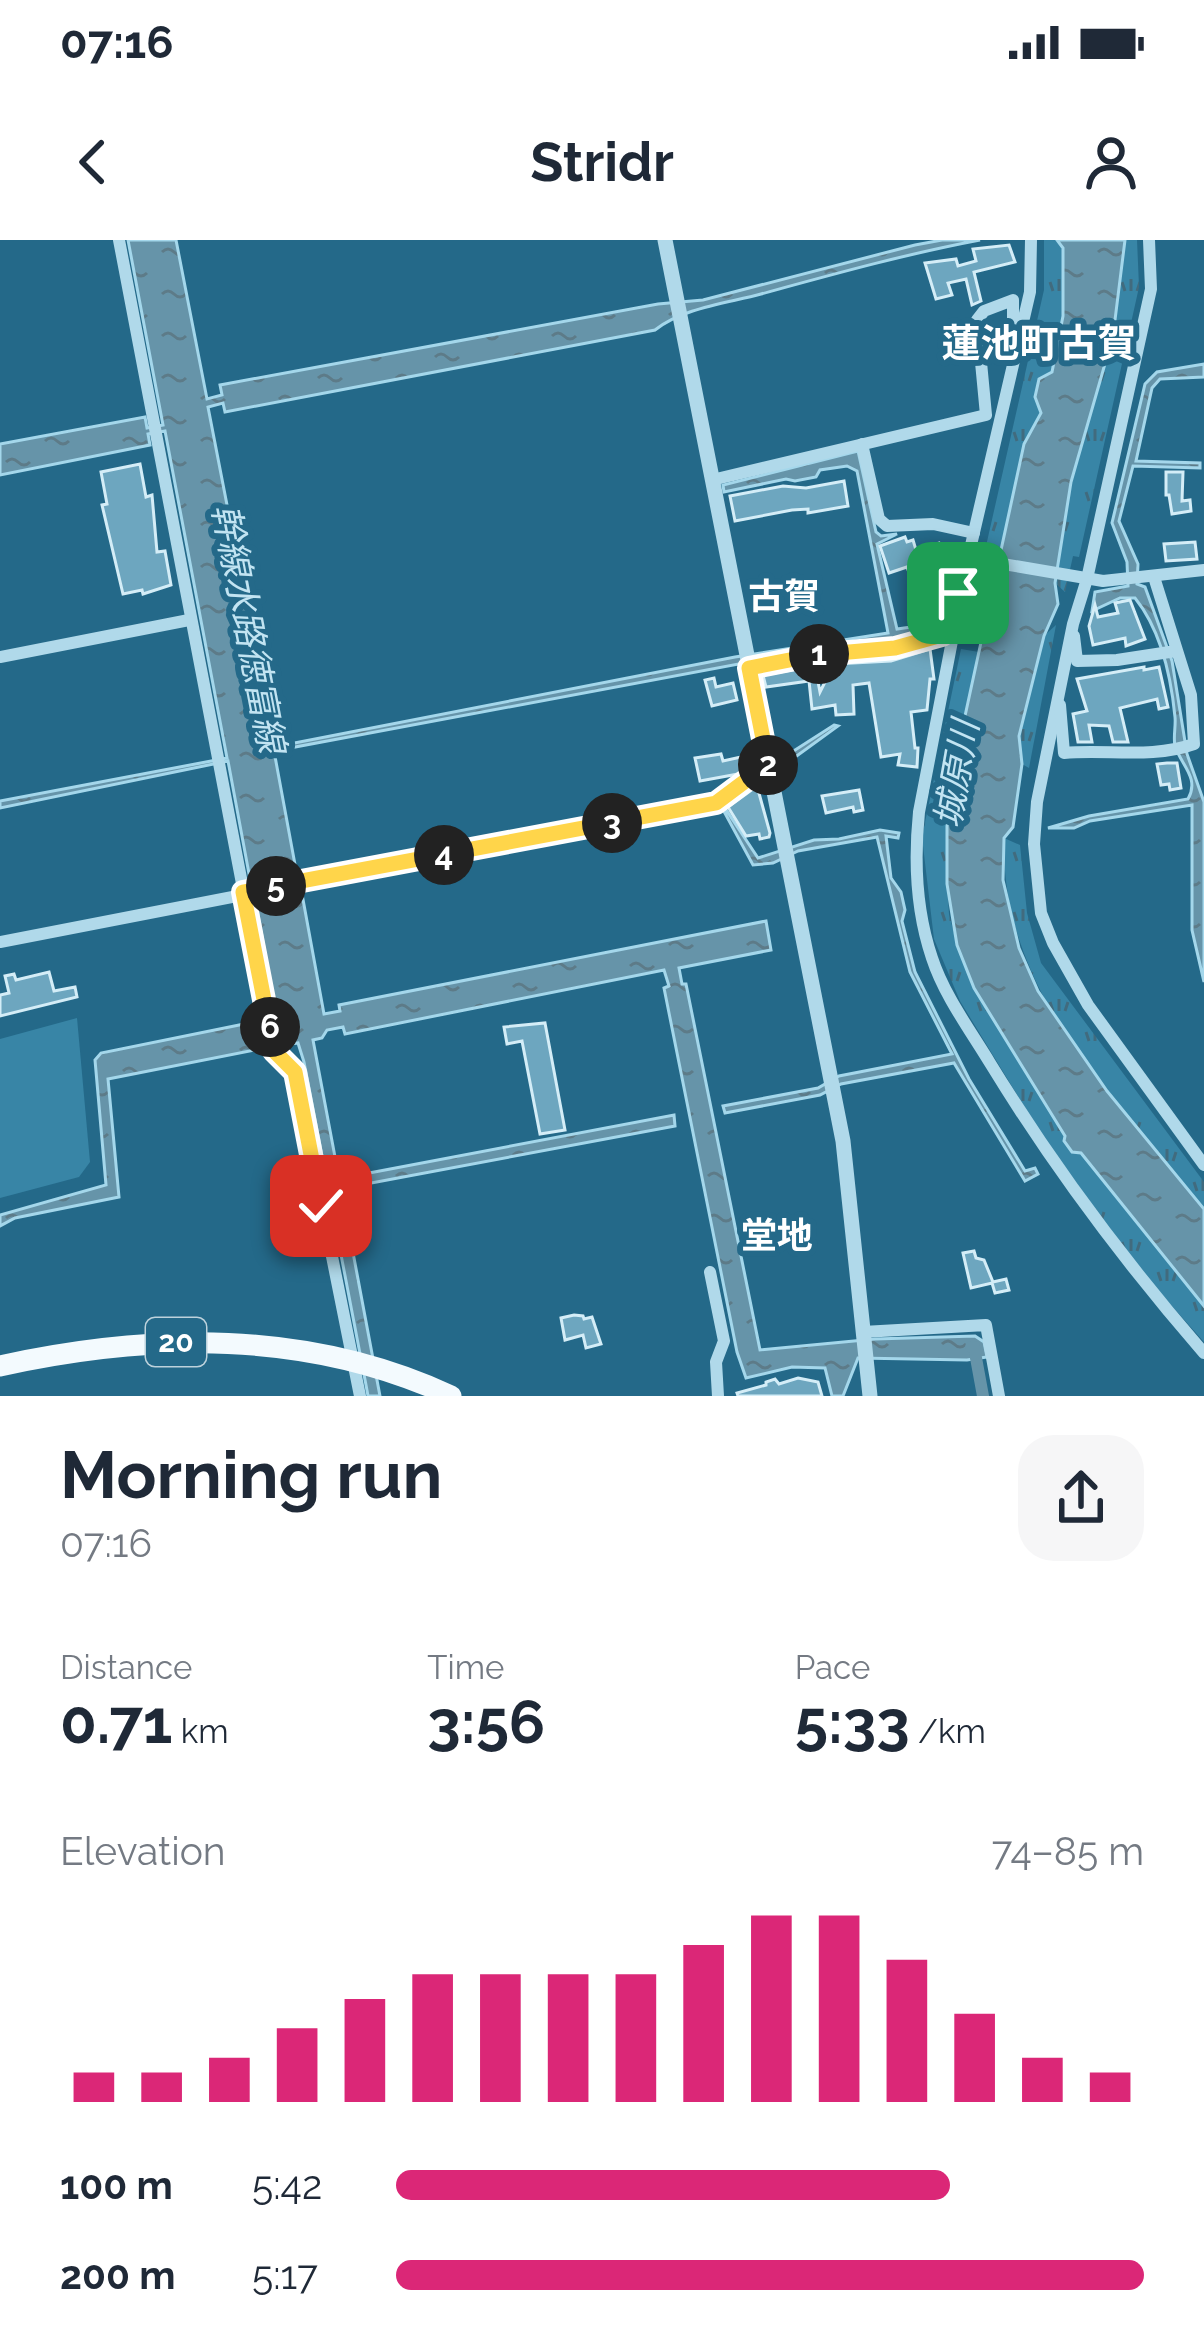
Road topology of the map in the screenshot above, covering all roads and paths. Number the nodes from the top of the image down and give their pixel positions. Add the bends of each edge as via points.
1 (118, 240) edge
2 (665, 240) edge
3 (1031, 240) edge
4 (1149, 240) edge
5 (1015, 360) junction
6 (862, 444) junction
7 (712, 480) junction
8 (974, 533) junction
9 (971, 559) junction
10 (1204, 570) edge
11 (1154, 577) junction
12 (1083, 579) junction
13 (965, 584) junction
14 (189, 620) junction
15 (1073, 623) junction
16 (1168, 652) junction
17 (0, 657) edge
18 (748, 660) junction
19 (1197, 696) edge
20 (1058, 700) junction
21 (769, 769) junction
22 (248, 892) junction
23 (0, 942) edge
24 (1204, 1165) edge
25 (710, 1272) dead end
26 (863, 1335) junction
27 (1204, 1353) edge
28 (352, 1362) junction
29 (0, 1366) edge
30 (360, 1396) edge
31 (451, 1396) edge
32 (718, 1396) edge
33 (870, 1396) edge
34 (998, 1396) edge

1 - 14 street
2 - 7 street
3 - 5 street
4 - 12 street via 1151,289
5 - 6 street via 1012,300 977,320 986,415
5 - 8 street
6 - 7 street
6 - 8 street via 878,519
7 - 18 street
8 - 9 street
9 - 12 street
9 - 13 street
10 - 11 street
11 - 12 street
11 - 16 street
12 - 15 street
13 - 18 street via 942,635 895,648
13 - 27 street via 915,852 933,961 1040,1145
14 - 17 street
14 - 22 street
15 - 16 street via 1077,661
15 - 20 street
16 - 19 street
18 - 21 street
19 - 20 street via 1194,745 1064,753
20 - 24 street via 1037,802 1041,913 1088,1005
21 - 22 street via 716,803
21 - 26 street via 843,1141
22 - 23 street
22 - 28 street via 274,1051 295,1072
25 - 32 street via 724,1341
26 - 33 street
26 - 34 street via 986,1324
28 - 29 main road, 20 via 210,1341 140,1342
28 - 30 street
28 - 31 main road, 20

